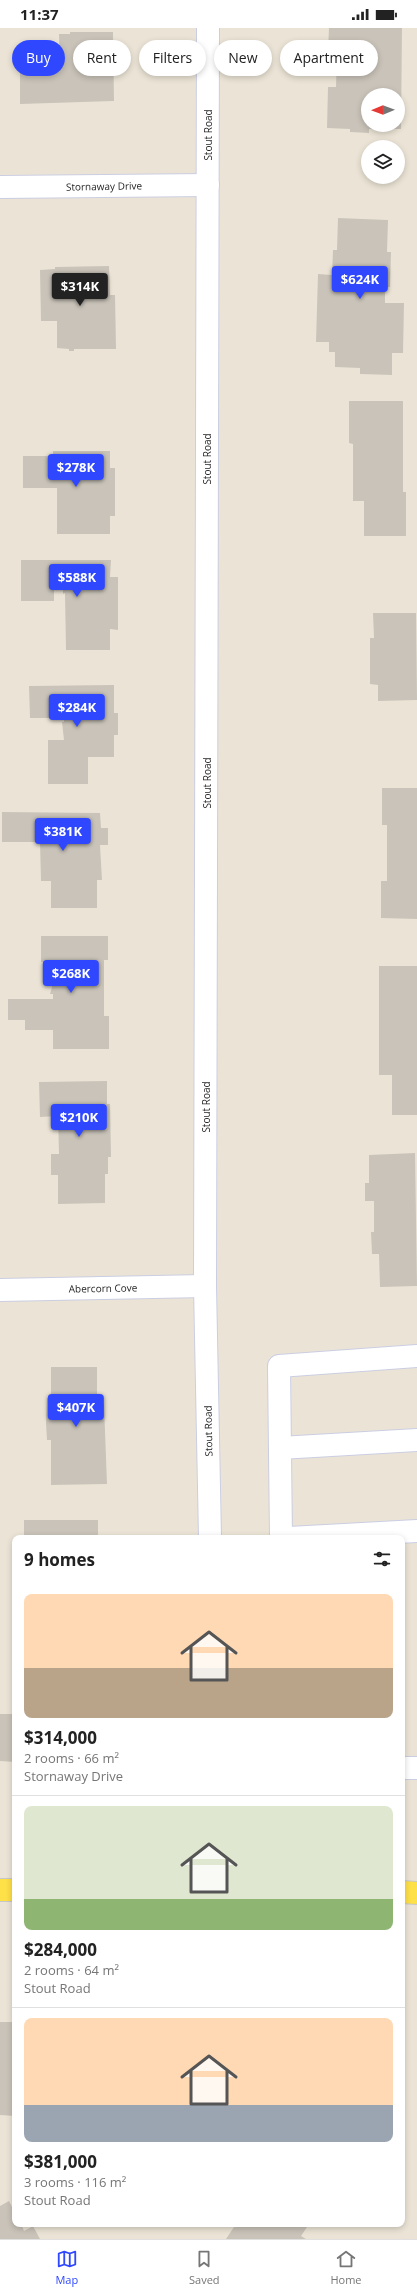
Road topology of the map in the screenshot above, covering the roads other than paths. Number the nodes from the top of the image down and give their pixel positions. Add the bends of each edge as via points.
1 (208, 28) edge
2 (208, 185) junction
3 (0, 187) edge
4 (206, 1286) junction
5 (0, 1290) edge
6 (417, 1356) edge
7 (417, 1440) edge
8 (280, 1448) junction
9 (417, 1531) edge
10 (210, 1535) edge
11 (281, 1535) edge
12 (344, 1535) edge
13 (405, 1768) edge
14 (417, 1768) edge
15 (0, 1890) edge
16 (12, 1890) edge
17 (405, 1892) edge
18 (417, 1893) edge

1 - 2 street, Stout Road
2 - 3 street, Stornaway Drive
2 - 4 street, Stout Road
4 - 5 street, Abercorn Cove
4 - 10 street, Stout Road
6 - 8 street via 279,1366
7 - 8 street
8 - 11 street
9 - 12 street
13 - 14 street
15 - 16 main road
17 - 18 main road

